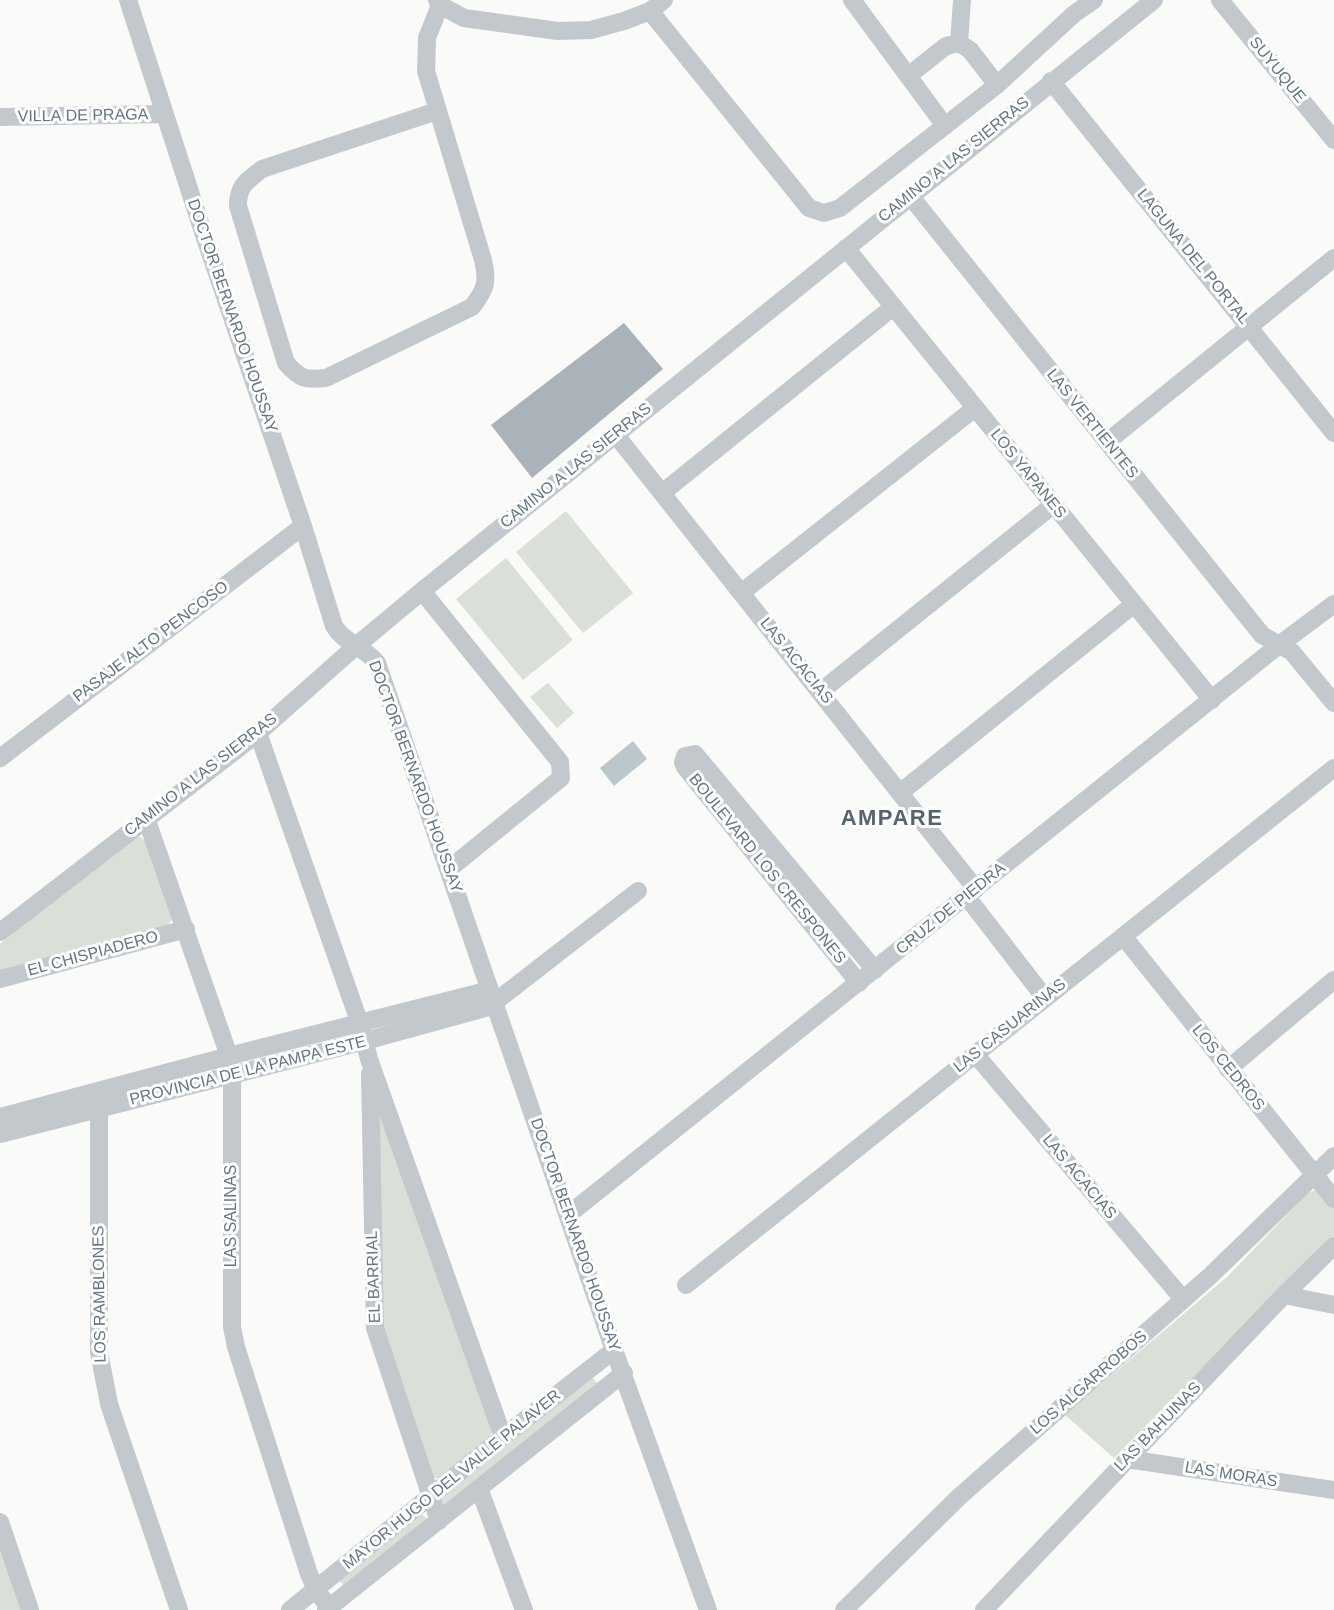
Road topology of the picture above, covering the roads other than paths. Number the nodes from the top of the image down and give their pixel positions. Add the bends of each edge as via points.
1 (128, 0) edge
2 (852, 0) edge
3 (962, 0) edge
4 (1094, 0) edge
5 (1154, 0) edge
6 (1220, 0) edge
7 (439, 2) edge
8 (657, 5) edge
9 (959, 43) junction
10 (908, 76) junction
11 (1051, 81) junction
12 (998, 85) junction
13 (437, 111) junction
14 (165, 114) junction
15 (0, 117) edge
16 (945, 126) junction
17 (1334, 140) edge
18 (911, 197) junction
19 (846, 248) junction
20 (1334, 258) edge
21 (893, 307) junction
22 (1249, 327) junction
23 (975, 408) junction
24 (1334, 433) edge
25 (615, 434) junction
26 (1107, 442) junction
27 (662, 493) junction
28 (1053, 505) junction
29 (303, 526) junction
30 (422, 591) junction
31 (741, 593) junction
32 (1334, 604) edge
33 (1133, 605) junction
34 (1279, 645) junction
35 (356, 646) junction
36 (820, 692) junction
37 (1212, 700) junction
38 (1334, 703) edge
39 (258, 733) junction
40 (0, 758) edge
41 (1334, 768) edge
42 (901, 792) junction
43 (146, 818) junction
44 (449, 869) junction
45 (638, 891) dead end
46 (971, 893) junction
47 (186, 929) junction
48 (0, 932) edge
49 (1123, 936) junction
50 (875, 970) junction
51 (0, 979) edge
52 (1334, 980) edge
53 (859, 983) junction
54 (1045, 998) junction
55 (494, 999) junction
56 (365, 1041) junction
57 (975, 1054) junction
58 (230, 1065) junction
59 (1228, 1069) junction
60 (99, 1109) junction
61 (0, 1118) edge
62 (0, 1134) edge
63 (1334, 1156) edge
64 (1315, 1175) junction
65 (1334, 1199) edge
66 (568, 1215) junction
67 (1334, 1246) edge
68 (686, 1285) dead end
69 (1284, 1295) junction
70 (1184, 1299) junction
71 (1334, 1305) edge
72 (619, 1362) junction
73 (503, 1437) junction
74 (1128, 1459) junction
75 (479, 1488) junction
76 (1334, 1490) edge
77 (431, 1497) junction
78 (439, 1521) junction
79 (0, 1522) edge
80 (316, 1590) junction
81 (329, 1609) edge
82 (30, 1610) edge
83 (179, 1610) edge
84 (290, 1610) edge
85 (524, 1610) edge
86 (708, 1610) edge
87 (844, 1610) edge
88 (984, 1610) edge

1 - 14 street, DOCTOR BERNARDO HOUSSAY
2 - 10 street
3 - 9 street
4 - 12 street
5 - 11 street, CAMINO A LAS SIERRAS
6 - 17 street, SUYUQUE
7 - 8 street via 464,18 558,31 591,30 624,21
7 - 13 street via 425,56
8 - 16 street via 809,208 824,213 840,208
9 - 10 street via 946,46
9 - 12 street via 970,50
10 - 16 street
11 - 18 street, CAMINO A LAS SIERRAS
11 - 22 street, LAGUNA DEL PORTAL
12 - 16 street
13 - 13 street via 262,169 244,183 238,194 238,206 286,363 296,374 308,380 326,378 472,307 483,294 487,278 483,260
14 - 15 street, VILLA DE PRAGA
14 - 29 street, DOCTOR BERNARDO HOUSSAY
18 - 19 street, CAMINO A LAS SIERRAS
18 - 26 street, LAS VERTIENTES
19 - 21 street, LOS YAPANES
19 - 25 street, CAMINO A LAS SIERRAS
20 - 22 street
21 - 23 street, LOS YAPANES
21 - 27 street
22 - 24 street, LAGUNA DEL PORTAL
22 - 26 street
23 - 28 street, LOS YAPANES
23 - 31 street
25 - 27 street, LAS ACACIAS
25 - 30 street, CAMINO A LAS SIERRAS
26 - 34 street, LAS VERTIENTES via 1262,635
27 - 31 street, LAS ACACIAS
28 - 33 street, LOS YAPANES
28 - 36 street
29 - 35 street, DOCTOR BERNARDO HOUSSAY via 334,626
29 - 40 street, PASAJE ALTO PENCOSO
30 - 35 street, CAMINO A LAS SIERRAS
30 - 44 street via 560,762 561,778
31 - 36 street, LAS ACACIAS
32 - 34 street, CRUZ DE PIEDRA
33 - 37 street, LOS YAPANES
33 - 42 street
34 - 37 street, CRUZ DE PIEDRA
34 - 38 street, LAS VERTIENTES via 1292,652
35 - 39 street, CAMINO A LAS SIERRAS
35 - 44 street, DOCTOR BERNARDO HOUSSAY via 371,654 377,663
36 - 42 street, LAS ACACIAS
37 - 46 street, CRUZ DE PIEDRA
39 - 43 street, CAMINO A LAS SIERRAS
39 - 56 street, EL BARRIAL
41 - 49 street, LAS CASUARINAS
42 - 46 street, LAS ACACIAS
43 - 47 street, LAS SALINAS
43 - 48 street, CAMINO A LAS SIERRAS
44 - 55 street, DOCTOR BERNARDO HOUSSAY
45 - 55 street, PROVINCIA DE LA PAMPA ESTE
46 - 50 street, CRUZ DE PIEDRA
46 - 54 street, LAS ACACIAS
47 - 51 street, EL CHISPIADERO
47 - 58 street, LAS SALINAS
49 - 54 street, LAS CASUARINAS
49 - 59 street, LOS CEDROS
50 - 53 street, CRUZ DE PIEDRA
50 - 53 street, BOULEVARD LOS CRESPONES via 695,754 685,756 685,767
52 - 59 street
53 - 66 street, CRUZ DE PIEDRA
54 - 57 street, LAS CASUARINAS
55 - 56 street, PROVINCIA DE LA PAMPA ESTE
55 - 66 street, DOCTOR BERNARDO HOUSSAY
56 - 58 street, PROVINCIA DE LA PAMPA ESTE
56 - 73 street, EL BARRIAL
56 - 77 street, EL BARRIAL via 375,1328
57 - 68 street, LAS CASUARINAS
57 - 70 street, LAS ACACIAS
58 - 60 street, PROVINCIA DE LA PAMPA ESTE
58 - 61 street, PROVINCIA DE LA PAMPA ESTE
58 - 80 street, LAS SALINAS via 232,1328
59 - 64 street, LOS CEDROS
60 - 62 street, PROVINCIA DE LA PAMPA ESTE
60 - 83 street, LOS RAMBLONES via 102,1372 109,1404
63 - 64 street, LOS ALGARROBOS
64 - 65 street, LOS CEDROS
64 - 70 street, LOS ALGARROBOS
66 - 72 street, DOCTOR BERNARDO HOUSSAY
67 - 69 street, LAS BAHUINAS
69 - 71 street
69 - 74 street, LAS BAHUINAS
70 - 87 street, LOS ALGARROBOS via 959,1497
72 - 73 street, MAYOR HUGO DEL VALLE PALAVER
72 - 75 street, MAYOR HUGO DEL VALLE PALAVER
72 - 86 street, DOCTOR BERNARDO HOUSSAY
73 - 77 street, MAYOR HUGO DEL VALLE PALAVER
74 - 76 street, LAS MORAS
74 - 88 street, LAS BAHUINAS
75 - 78 street, MAYOR HUGO DEL VALLE PALAVER
75 - 85 street
77 - 78 street, EL BARRIAL
77 - 80 street, MAYOR HUGO DEL VALLE PALAVER
78 - 81 street, MAYOR HUGO DEL VALLE PALAVER
79 - 82 street
80 - 81 street, LAS SALINAS
80 - 84 street, MAYOR HUGO DEL VALLE PALAVER

